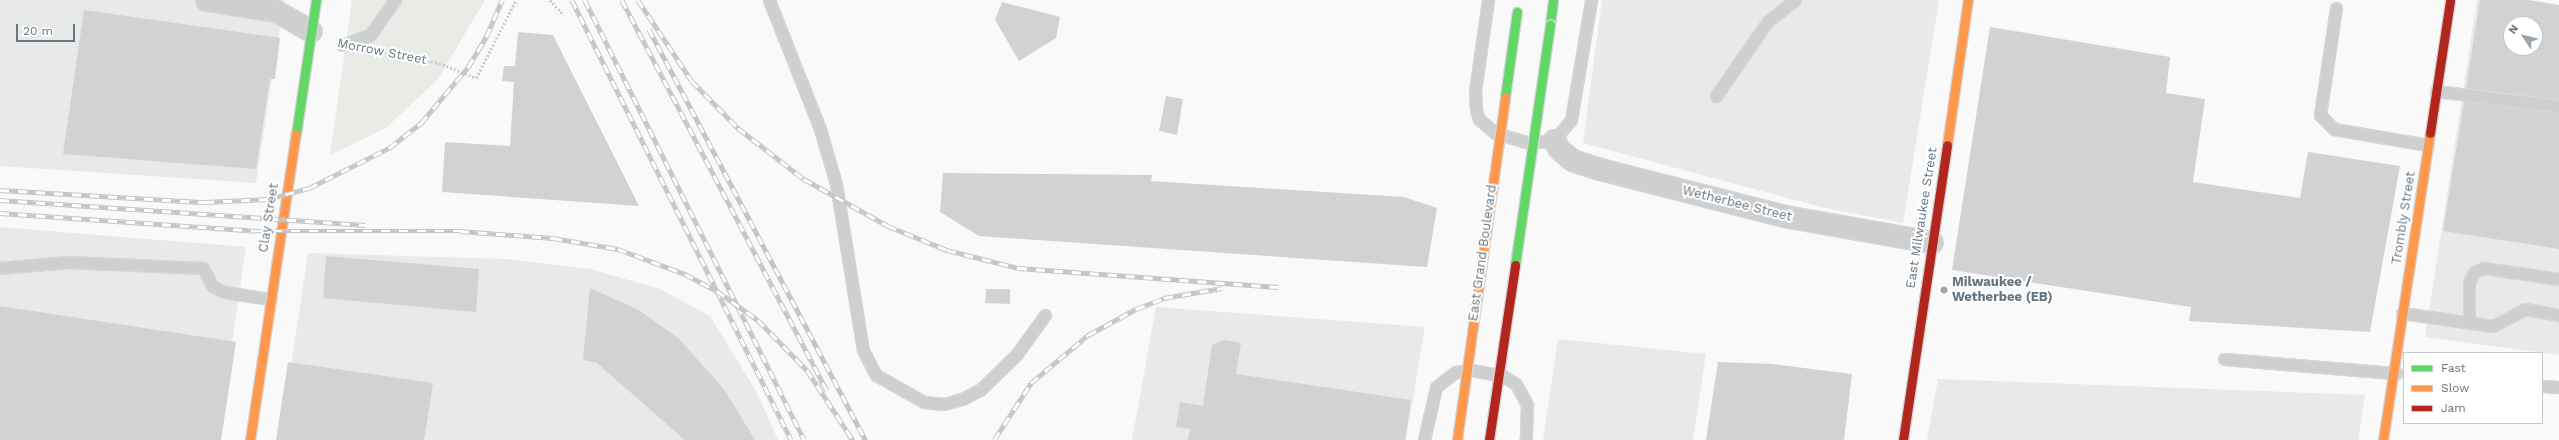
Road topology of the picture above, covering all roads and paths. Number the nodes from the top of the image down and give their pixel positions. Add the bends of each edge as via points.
1 (206, 0) edge
2 (316, 0) edge
3 (395, 0) edge
4 (516, 0) edge
5 (550, 0) edge
6 (769, 0) edge
7 (1488, 0) edge
8 (1519, 0) edge
9 (1553, 0) edge
10 (1591, 0) edge
11 (1795, 0) edge
12 (1968, 0) edge
13 (2450, 0) edge
14 (2336, 8) dead end
15 (563, 14) dead end
16 (311, 31) junction
17 (342, 45) dead end
18 (372, 50) dead end
19 (2436, 91) junction
20 (1716, 96) dead end
21 (2556, 106) dead end
22 (1554, 140) junction
23 (2428, 145) junction
24 (1932, 242) junction
25 (0, 268) edge
26 (2559, 279) edge
27 (270, 299) junction
28 (2402, 313) junction
29 (1045, 315) dead end
30 (2559, 315) edge
31 (2469, 322) junction
32 (2224, 359) dead end
33 (2398, 373) edge
34 (2543, 386) edge
35 (2559, 387) edge
36 (250, 440) edge
37 (1424, 440) edge
38 (1457, 440) edge
39 (1489, 440) edge
40 (1526, 440) edge
41 (1903, 440) edge
42 (2383, 440) edge

1 - 16 street via 276,11
2 - 16 street, Clay Street
3 - 17 lane via 370,34
4 - 18 path, Morrow Street via 476,78 439,63
5 - 15 path
6 - 29 lane via 820,129 836,184 863,350 876,375 924,402 944,404 962,399 980,390 1012,359
7 - 22 lane via 1475,91 1479,119 1495,133 1517,141 1540,143
8 - 38 street, East Grand Boulevard, bridge
9 - 39 street, bridge
10 - 22 lane via 1574,112 1566,130
11 - 20 lane via 1768,21
12 - 24 street, East Milwaukee Street
13 - 19 street, Trombly Street
14 - 23 lane via 2320,115 2334,129
16 - 27 street, Clay Street
19 - 21 lane
19 - 23 street, Trombly Street
22 - 24 street, Wetherbee Street via 1559,149 1572,160 1596,168 1784,216
23 - 28 street, Trombly Street
24 - 41 street, East Milwaukee Street
25 - 27 lane via 68,262 203,268 212,286 224,292
26 - 31 lane via 2484,268 2474,272 2469,282
27 - 36 street, Clay Street
28 - 31 lane
28 - 33 street, Trombly Street
30 - 31 lane via 2525,309 2493,326
32 - 33 lane
33 - 42 street, Trombly Street
34 - 35 lane
37 - 40 lane via 1436,387 1455,372 1472,370 1493,373 1516,384 1527,405

